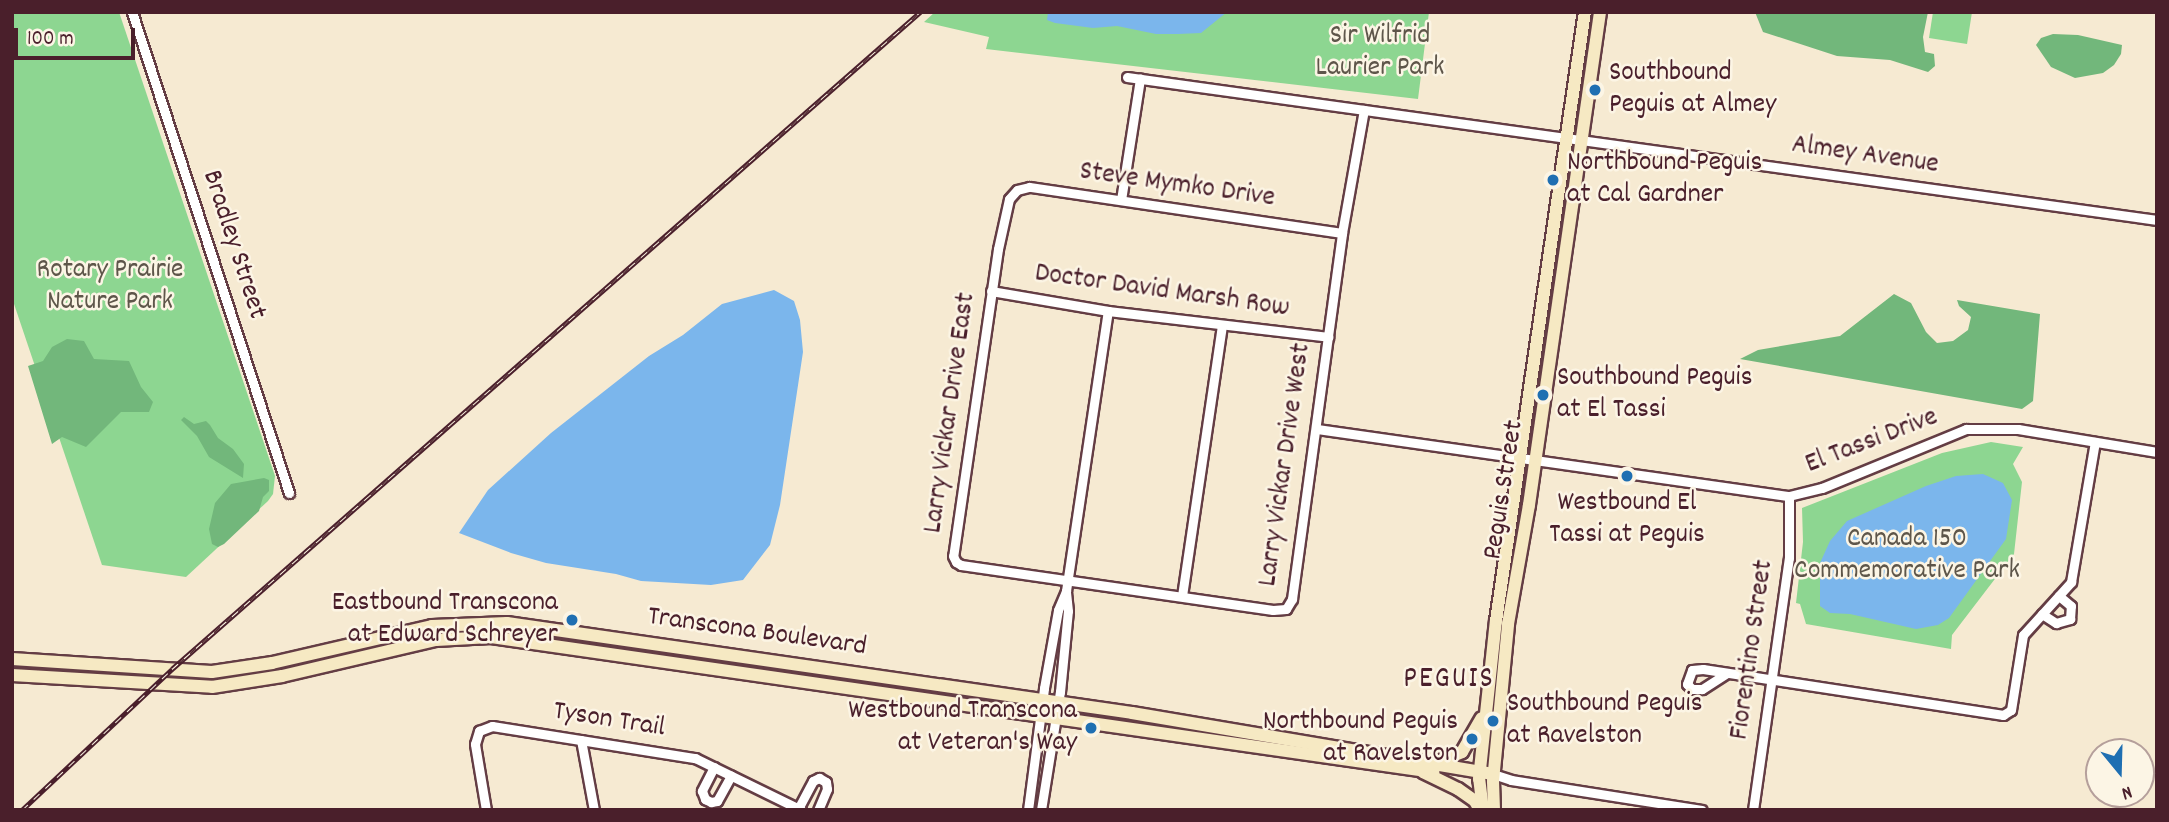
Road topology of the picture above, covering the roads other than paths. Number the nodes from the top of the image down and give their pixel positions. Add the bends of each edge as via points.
1 (132, 12) edge
2 (1586, 12) edge
3 (1600, 12) edge
4 (1128, 76) dead end
5 (1140, 78) junction
6 (1364, 110) junction
7 (1567, 136) junction
8 (1582, 138) junction
9 (1009, 200) joint
10 (1121, 200) junction
11 (2157, 220) edge
12 (1342, 233) junction
13 (991, 291) junction
14 (1108, 311) junction
15 (1222, 326) junction
16 (1328, 337) junction
17 (1317, 429) junction
18 (2095, 442) junction
19 (2157, 452) edge
20 (1520, 458) junction
21 (1535, 460) junction
22 (289, 493) dead end
23 (1789, 496) junction
24 (1067, 586) junction
25 (1182, 596) junction
26 (2059, 596) junction
27 (2042, 614) junction
28 (12, 659) edge
29 (1727, 673) dead end
30 (12, 675) edge
31 (1773, 680) junction
32 (1042, 700) junction
33 (1058, 702) junction
34 (1485, 709) junction
35 (1040, 714) junction
36 (1056, 717) junction
37 (581, 740) junction
38 (714, 767) junction
39 (1425, 767) junction
40 (731, 776) junction
41 (1479, 776) junction
42 (1493, 778) junction
43 (800, 809) edge
44 (486, 810) edge
45 (594, 810) edge
46 (818, 810) edge
47 (1028, 810) edge
48 (1041, 810) edge
49 (1481, 810) edge
50 (1494, 810) edge
51 (1702, 810) edge
52 (1753, 810) edge

1 - 22 street, Bradley Street
2 - 7 street, Peguis Street
3 - 8 street, Peguis Street
4 - 5 street, Almey Avenue
5 - 6 street, Almey Avenue
5 - 10 street
6 - 7 street, Almey Avenue
6 - 12 street, Larry Vickar Drive West
7 - 8 street, Almey Avenue
7 - 20 street, Peguis Street
8 - 11 street, Almey Avenue
8 - 21 street, Peguis Street
9 - 10 street, Steve Mymko Drive via 1017,190 1028,187
9 - 13 street, Larry Vickar Drive East
10 - 12 street, Steve Mymko Drive
12 - 16 street, Larry Vickar Drive West
13 - 14 street, Doctor David Marsh Row
13 - 24 street, Larry Vickar Drive East via 953,556 961,565
14 - 15 street, Doctor David Marsh Row
14 - 24 street
15 - 16 street, Doctor David Marsh Row
15 - 25 street
16 - 17 street, Larry Vickar Drive West
17 - 20 street, El Tassi Drive
17 - 25 street, Larry Vickar Drive West via 1292,599 1286,609
18 - 19 street, El Tassi Drive
18 - 23 street, El Tassi Drive via 2018,429 1966,429 1822,488
18 - 26 street via 2071,582
20 - 21 street, El Tassi Drive
20 - 34 street, Peguis Street
21 - 23 street, El Tassi Drive
21 - 42 street, Peguis Street via 1508,624
23 - 31 street, Fiorentino Street via 1789,558
24 - 25 street, Larry Vickar Drive West
24 - 32 street via 1058,610
24 - 33 street
26 - 27 street
26 - 27 street via 2071,606 2070,619 2056,623
27 - 31 street via 2024,635 2011,710 2003,715
28 - 32 street, Transcona Boulevard via 212,672 272,663 432,625 496,622
29 - 31 street
30 - 35 street, Transcona Boulevard via 212,687 282,676 436,640 491,637
31 - 52 street, Fiorentino Street
32 - 33 street, Transcona Boulevard
32 - 35 street
33 - 36 street
33 - 39 street, Transcona Boulevard
34 - 39 street via 1462,752
34 - 41 street, Peguis Street
35 - 36 street, Transcona Boulevard
35 - 47 street
36 - 39 street, Transcona Boulevard
36 - 48 street
37 - 38 street, Tyson Trail via 695,758
37 - 44 street, Tyson Trail via 492,726 480,731 475,744
37 - 45 street
38 - 40 street, Tyson Trail
38 - 40 street via 702,792 711,803 717,801
39 - 41 street, Transcona Boulevard
39 - 49 street
40 - 43 street, Tyson Trail
41 - 42 street, Transcona Boulevard
41 - 49 street, Peguis Street
42 - 50 street, Peguis Street
42 - 51 street
43 - 46 street via 818,778 826,782 827,789

